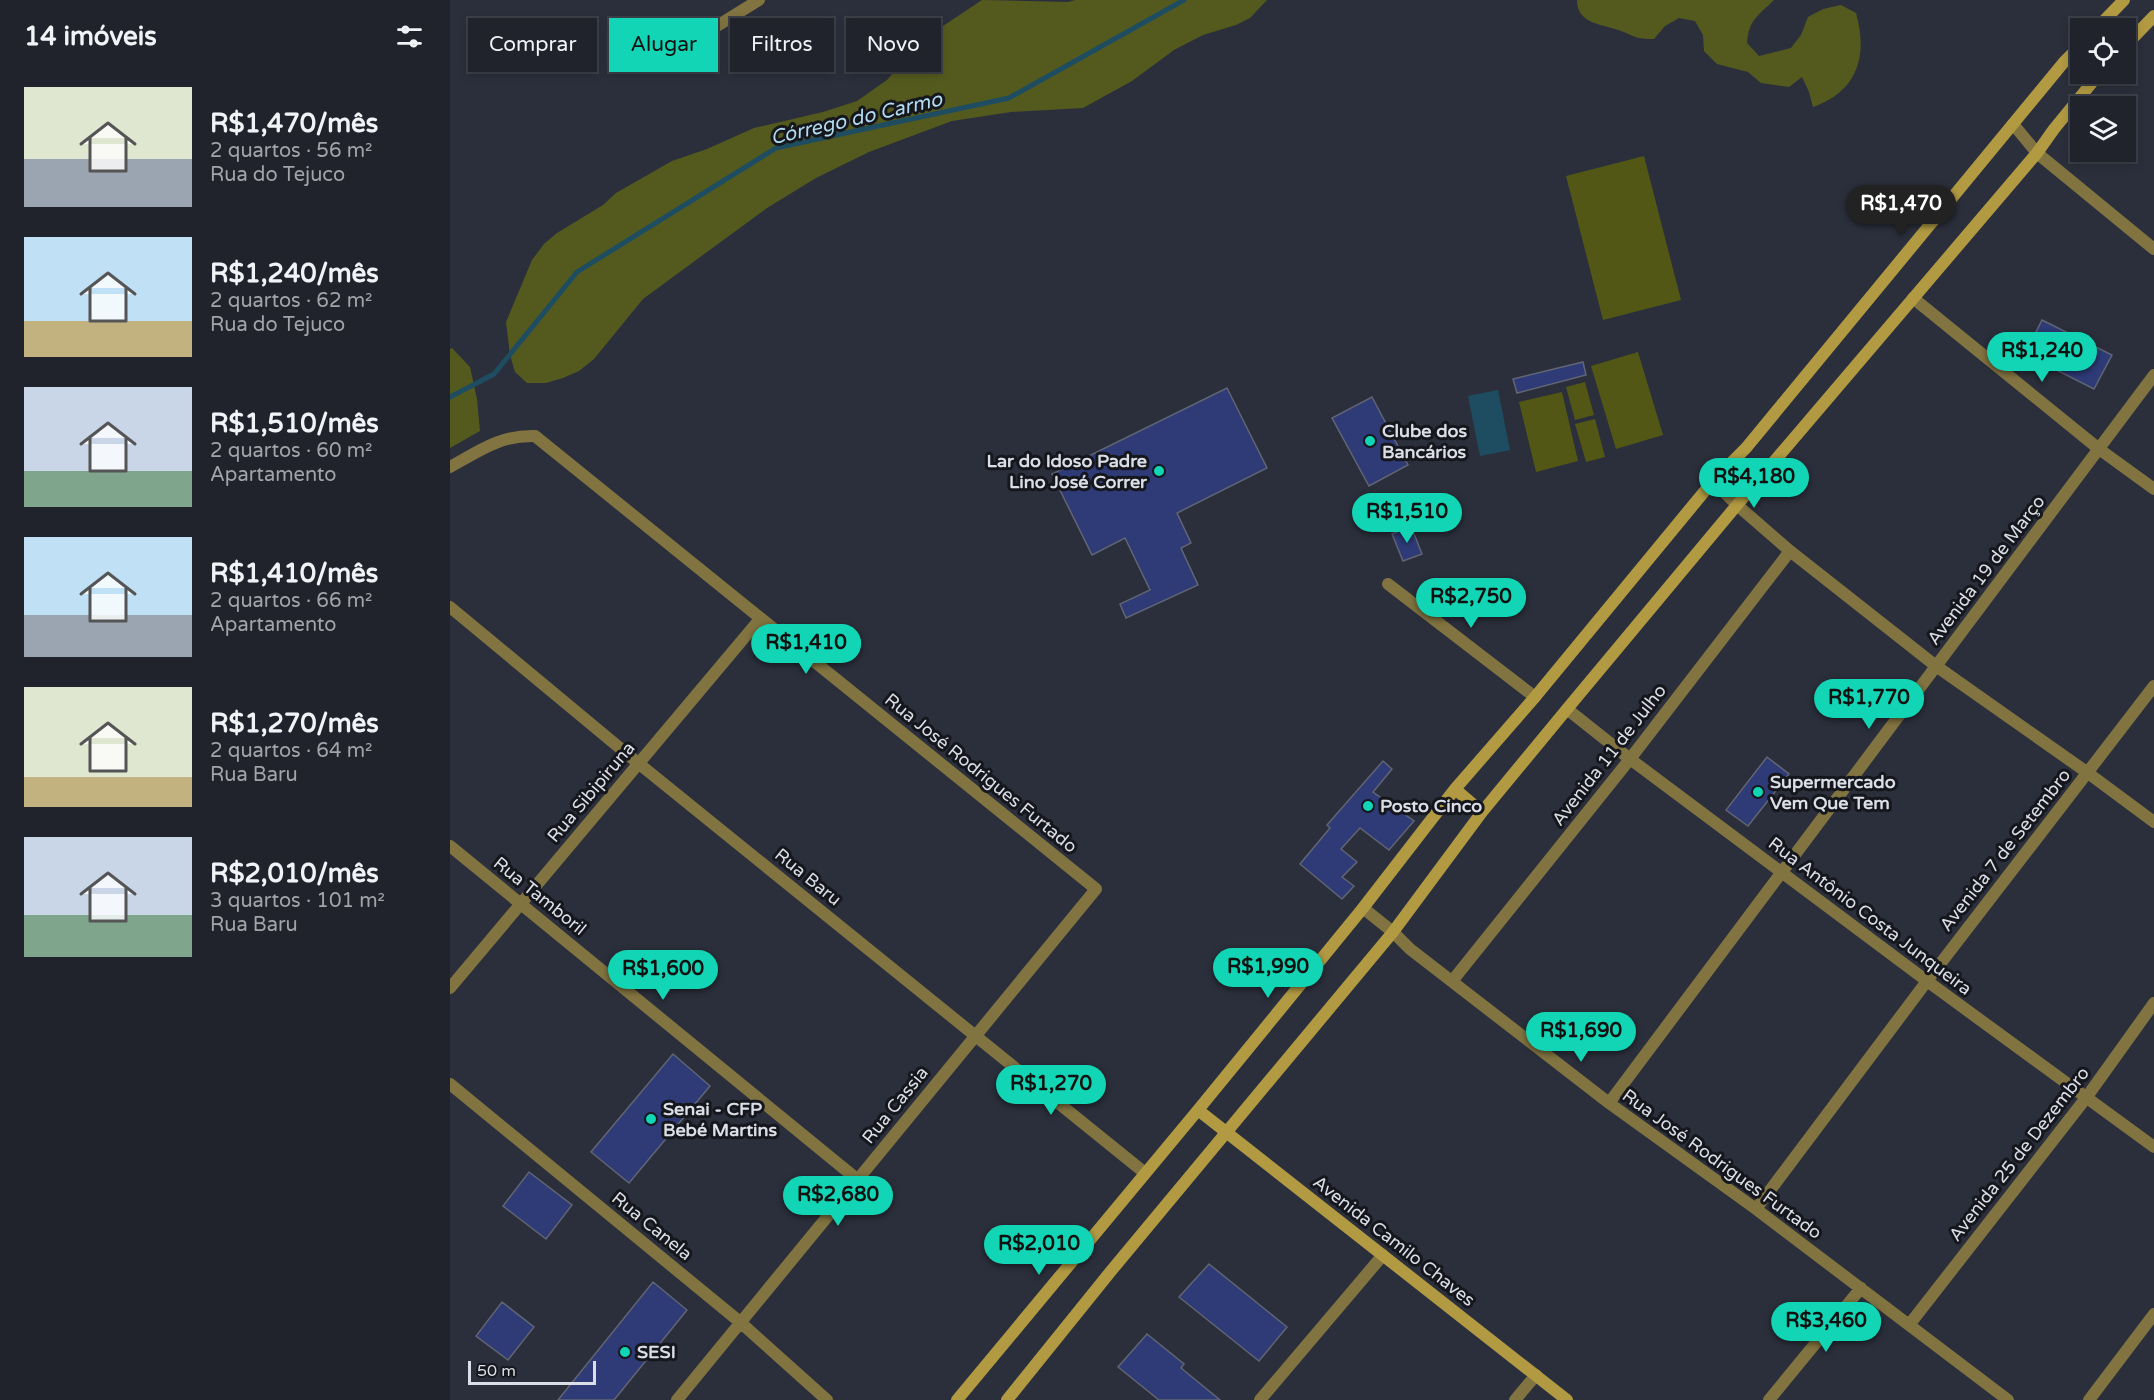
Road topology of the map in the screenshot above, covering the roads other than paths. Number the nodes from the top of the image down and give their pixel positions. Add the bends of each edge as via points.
1 (759, 0) edge
2 (2124, 0) edge
3 (2107, 18) edge
4 (2152, 20) edge
5 (718, 25) edge
6 (2136, 35) edge
7 (2070, 58) edge
8 (2091, 84) edge
9 (2013, 124) junction
10 (2037, 153) junction
11 (2154, 249) edge
12 (1913, 297) junction
13 (2154, 375) edge
14 (2099, 449) junction
15 (450, 468) edge
16 (1713, 481) junction
17 (2154, 489) edge
18 (1737, 505) junction
19 (1790, 551) junction
20 (1388, 584) dead end
21 (450, 607) edge
22 (760, 619) junction
23 (1936, 666) junction
24 (2154, 686) edge
25 (1535, 697) junction
26 (1567, 709) junction
27 (1630, 759) junction
28 (638, 763) junction
29 (2088, 773) junction
30 (1455, 789) junction
31 (1482, 812) junction
32 (2154, 822) edge
33 (450, 846) edge
34 (1782, 873) junction
35 (1096, 889) joint
36 (521, 904) junction
37 (1363, 908) junction
38 (1393, 932) junction
39 (1453, 980) junction
40 (1926, 981) junction
41 (450, 988) edge
42 (2154, 1004) edge
43 (976, 1035) junction
44 (450, 1084) edge
45 (2086, 1098) junction
46 (1609, 1104) junction
47 (1198, 1110) junction
48 (1226, 1132) junction
49 (2154, 1147) edge
50 (1145, 1173) junction
51 (858, 1180) junction
52 (1756, 1209) junction
53 (1383, 1256) junction
54 (1861, 1288) junction
55 (2154, 1314) edge
56 (740, 1322) junction
57 (1910, 1324) junction
58 (1536, 1375) junction
59 (676, 1400) edge
60 (827, 1400) edge
61 (957, 1400) edge
62 (1007, 1400) edge
63 (1260, 1400) edge
64 (1515, 1400) edge
65 (1567, 1400) edge
66 (1769, 1400) edge
67 (2007, 1400) edge
68 (2089, 1400) edge

1 - 5 street
2 - 3 main road
4 - 6 main road
7 - 9 main road
8 - 10 main road
9 - 10 street
9 - 16 main road via 1746,448
10 - 11 street
10 - 12 main road
12 - 14 street
12 - 18 main road
13 - 14 street, Avenida 19 de Março
14 - 17 street
14 - 23 street, Avenida 19 de Março
15 - 22 street, Rua José Rodrigues Furtado via 498,441 535,436
16 - 18 street
16 - 25 main road
18 - 19 street
18 - 26 main road
19 - 23 street
19 - 27 street, Avenida 11 de Julho
20 - 25 street
21 - 28 street, Rua Baru
22 - 28 street, Rua Sibipiruna
22 - 35 street, Rua José Rodrigues Furtado
23 - 29 street
23 - 34 street, Avenida 19 de Março
24 - 29 street, Avenida 7 de Setembro
25 - 30 main road
26 - 27 street, Rua Antônio Costa Junqueira
26 - 31 main road
27 - 34 street, Rua Antônio Costa Junqueira
27 - 39 street, Avenida 11 de Julho
28 - 36 street, Rua Sibipiruna
28 - 43 street, Rua Baru
29 - 32 street
29 - 40 street, Avenida 7 de Setembro
30 - 31 main road
30 - 37 main road
31 - 38 main road
33 - 36 street, Rua Tamboril
34 - 40 street, Rua Antônio Costa Junqueira
34 - 46 street, Avenida 19 de Março
35 - 43 street, Rua Cassia
36 - 41 street, Rua Sibipiruna
36 - 51 street, Rua Tamboril
37 - 38 street, Rua José Rodrigues Furtado
37 - 47 main road
38 - 39 street, Rua José Rodrigues Furtado
38 - 48 main road
39 - 46 street, Rua José Rodrigues Furtado
40 - 45 street, Rua Antônio Costa Junqueira
40 - 52 street, Avenida 7 de Setembro
42 - 45 street, Avenida 25 de Dezembro
43 - 50 street, Rua Baru
43 - 51 street, Rua Cassia
44 - 56 street, Rua Canela
45 - 49 street, Rua Antônio Costa Junqueira
45 - 57 street, Avenida 25 de Dezembro
46 - 52 street, Rua José Rodrigues Furtado
47 - 48 main road, Avenida Camilo Chaves
47 - 50 main road
48 - 53 main road, Avenida Camilo Chaves
48 - 62 main road
50 - 61 main road
51 - 56 street, Rua Cassia
52 - 54 street, Rua José Rodrigues Furtado
53 - 58 main road, Avenida Camilo Chaves
53 - 63 street
54 - 57 street, Rua José Rodrigues Furtado
54 - 66 street
55 - 68 street
56 - 59 street, Rua Cassia
56 - 60 street, Rua Canela
57 - 67 street, Rua José Rodrigues Furtado
58 - 64 street
58 - 65 main road, Avenida Camilo Chaves

